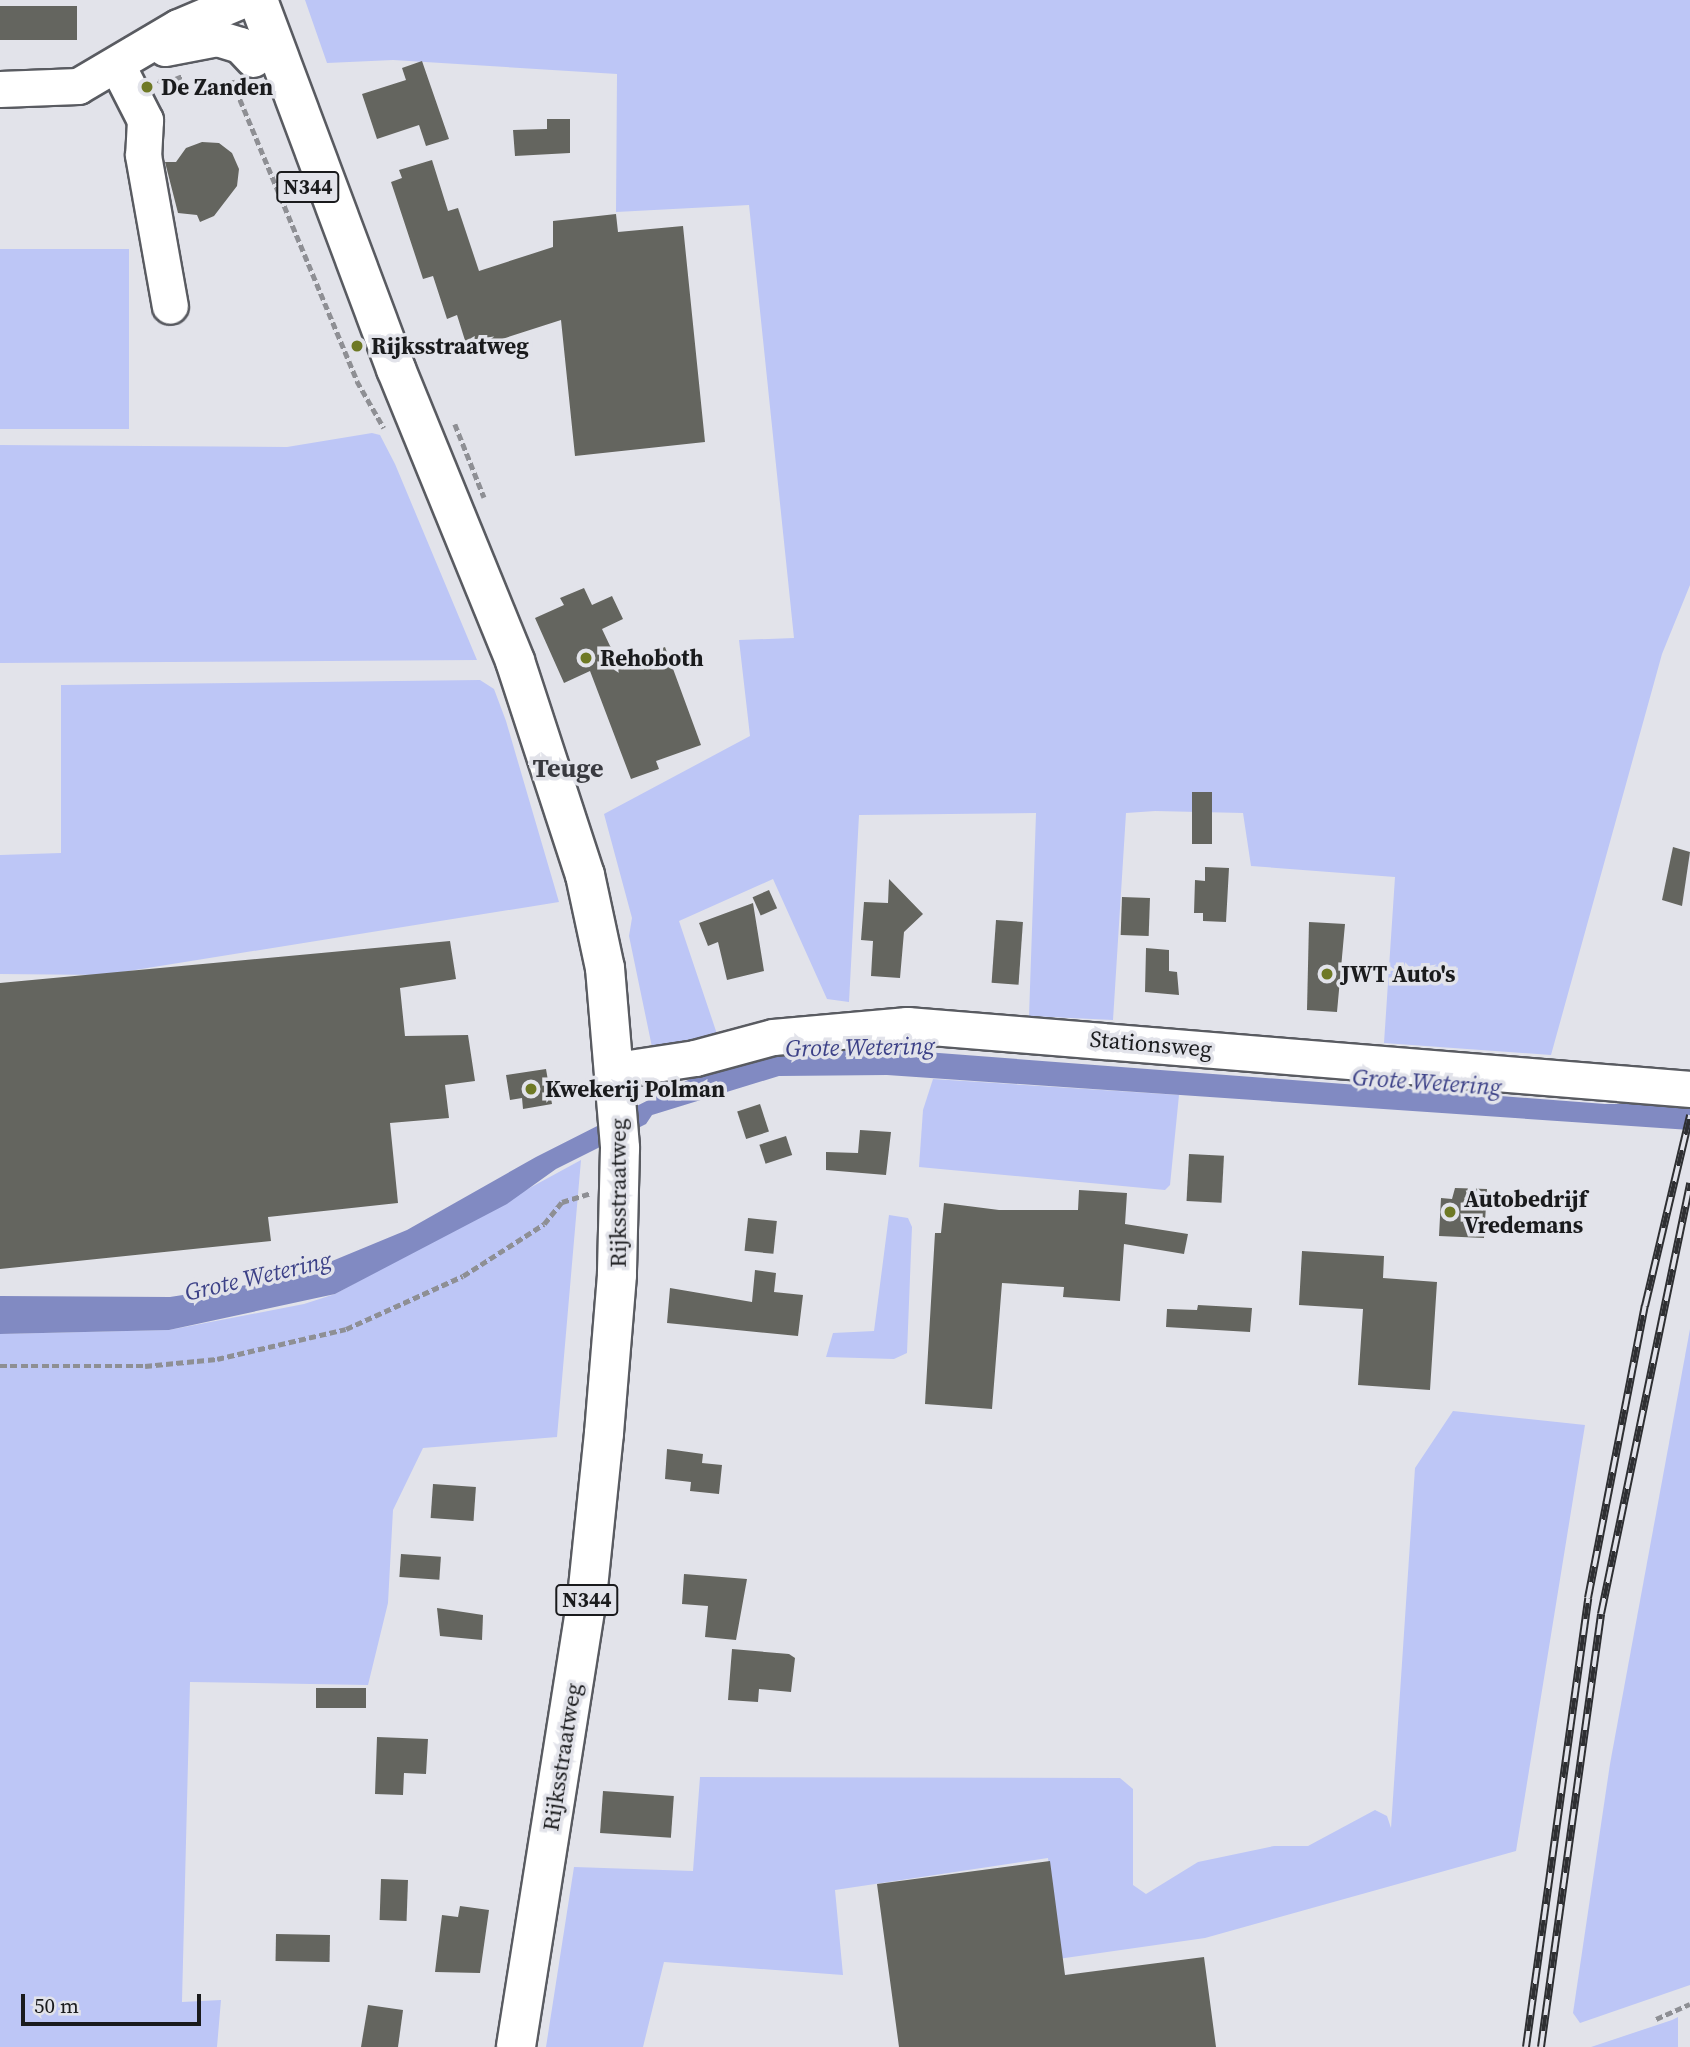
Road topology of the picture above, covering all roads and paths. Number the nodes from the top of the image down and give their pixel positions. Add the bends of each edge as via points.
1 (219, 17) edge
2 (128, 60) junction
3 (0, 89) edge
4 (170, 306) dead end
5 (396, 369) junction
6 (387, 432) dead end
7 (617, 1087) junction
8 (1690, 1089) edge
9 (594, 1193) dead end
10 (0, 1366) edge
11 (1690, 2004) edge
12 (1656, 2019) dead end
13 (516, 2047) edge

1 - 2 street
1 - 5 main road, Rijksstraatweg / N344
1 - 5 main road, Rijksstraatweg / N344 via 253,59 359,301
1 - 6 path via 357,381
2 - 3 street via 72,88
2 - 4 street via 145,120 143,155
5 - 7 main road, Rijksstraatweg / N344 via 515,662 585,875 605,968
7 - 8 street, Stationsweg via 695,1058 773,1037 907,1025
7 - 13 main road, Rijksstraatweg / N344 via 617,1275 587,1598
9 - 10 path via 562,1202 544,1224 463,1276 346,1329 217,1359 145,1366
11 - 12 path

